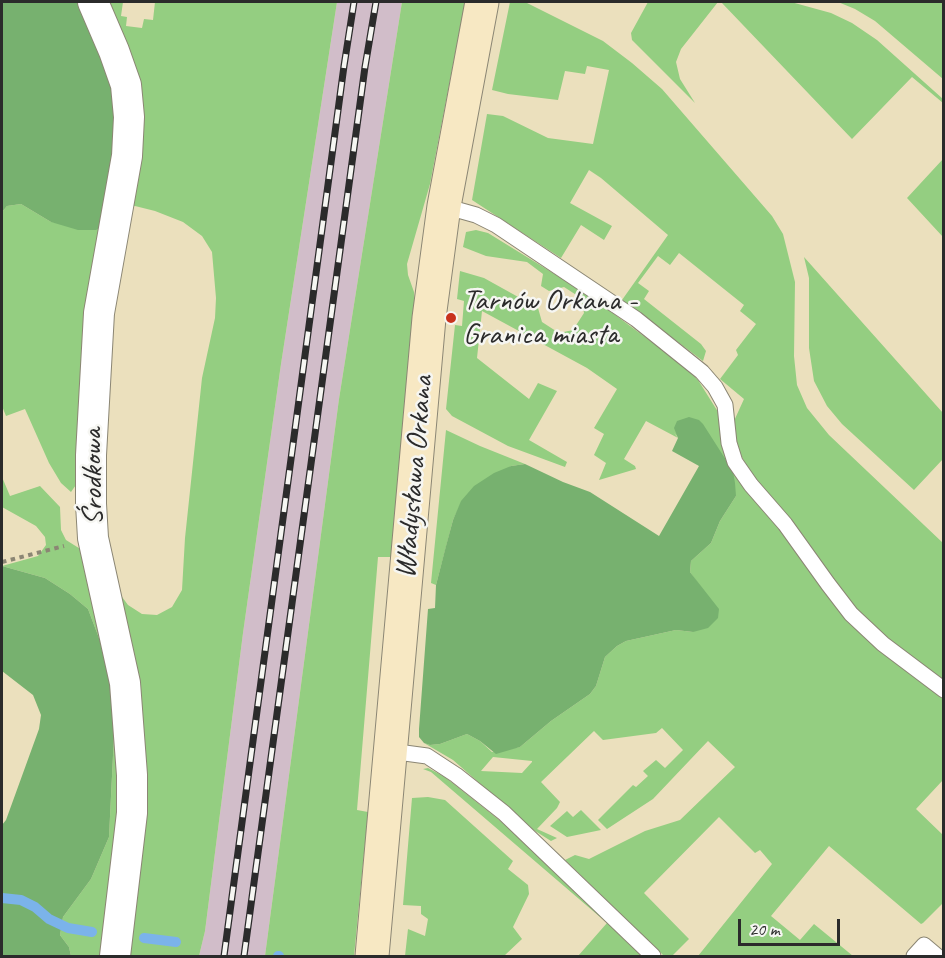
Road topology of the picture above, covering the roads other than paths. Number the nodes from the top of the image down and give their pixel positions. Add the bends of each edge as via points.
1 (93, 2) edge
2 (482, 2) edge
3 (444, 206) junction
4 (944, 690) edge
5 (390, 751) junction
6 (115, 957) edge
7 (372, 957) edge
8 (653, 957) edge
9 (914, 957) edge
10 (937, 957) edge

1 - 6 street, Środkowa via 126,85 129,117 127,156 99,313 91,504 93,538 125,683 131,752 132,813
2 - 3 street, Władysława Orkana
3 - 4 lane via 496,225 636,320 702,372 725,405 735,462 751,485 851,614
3 - 5 street, Władysława Orkana via 427,339
5 - 7 street, Władysława Orkana
5 - 8 lane via 427,756 456,775 504,813
9 - 10 lane via 924,945

